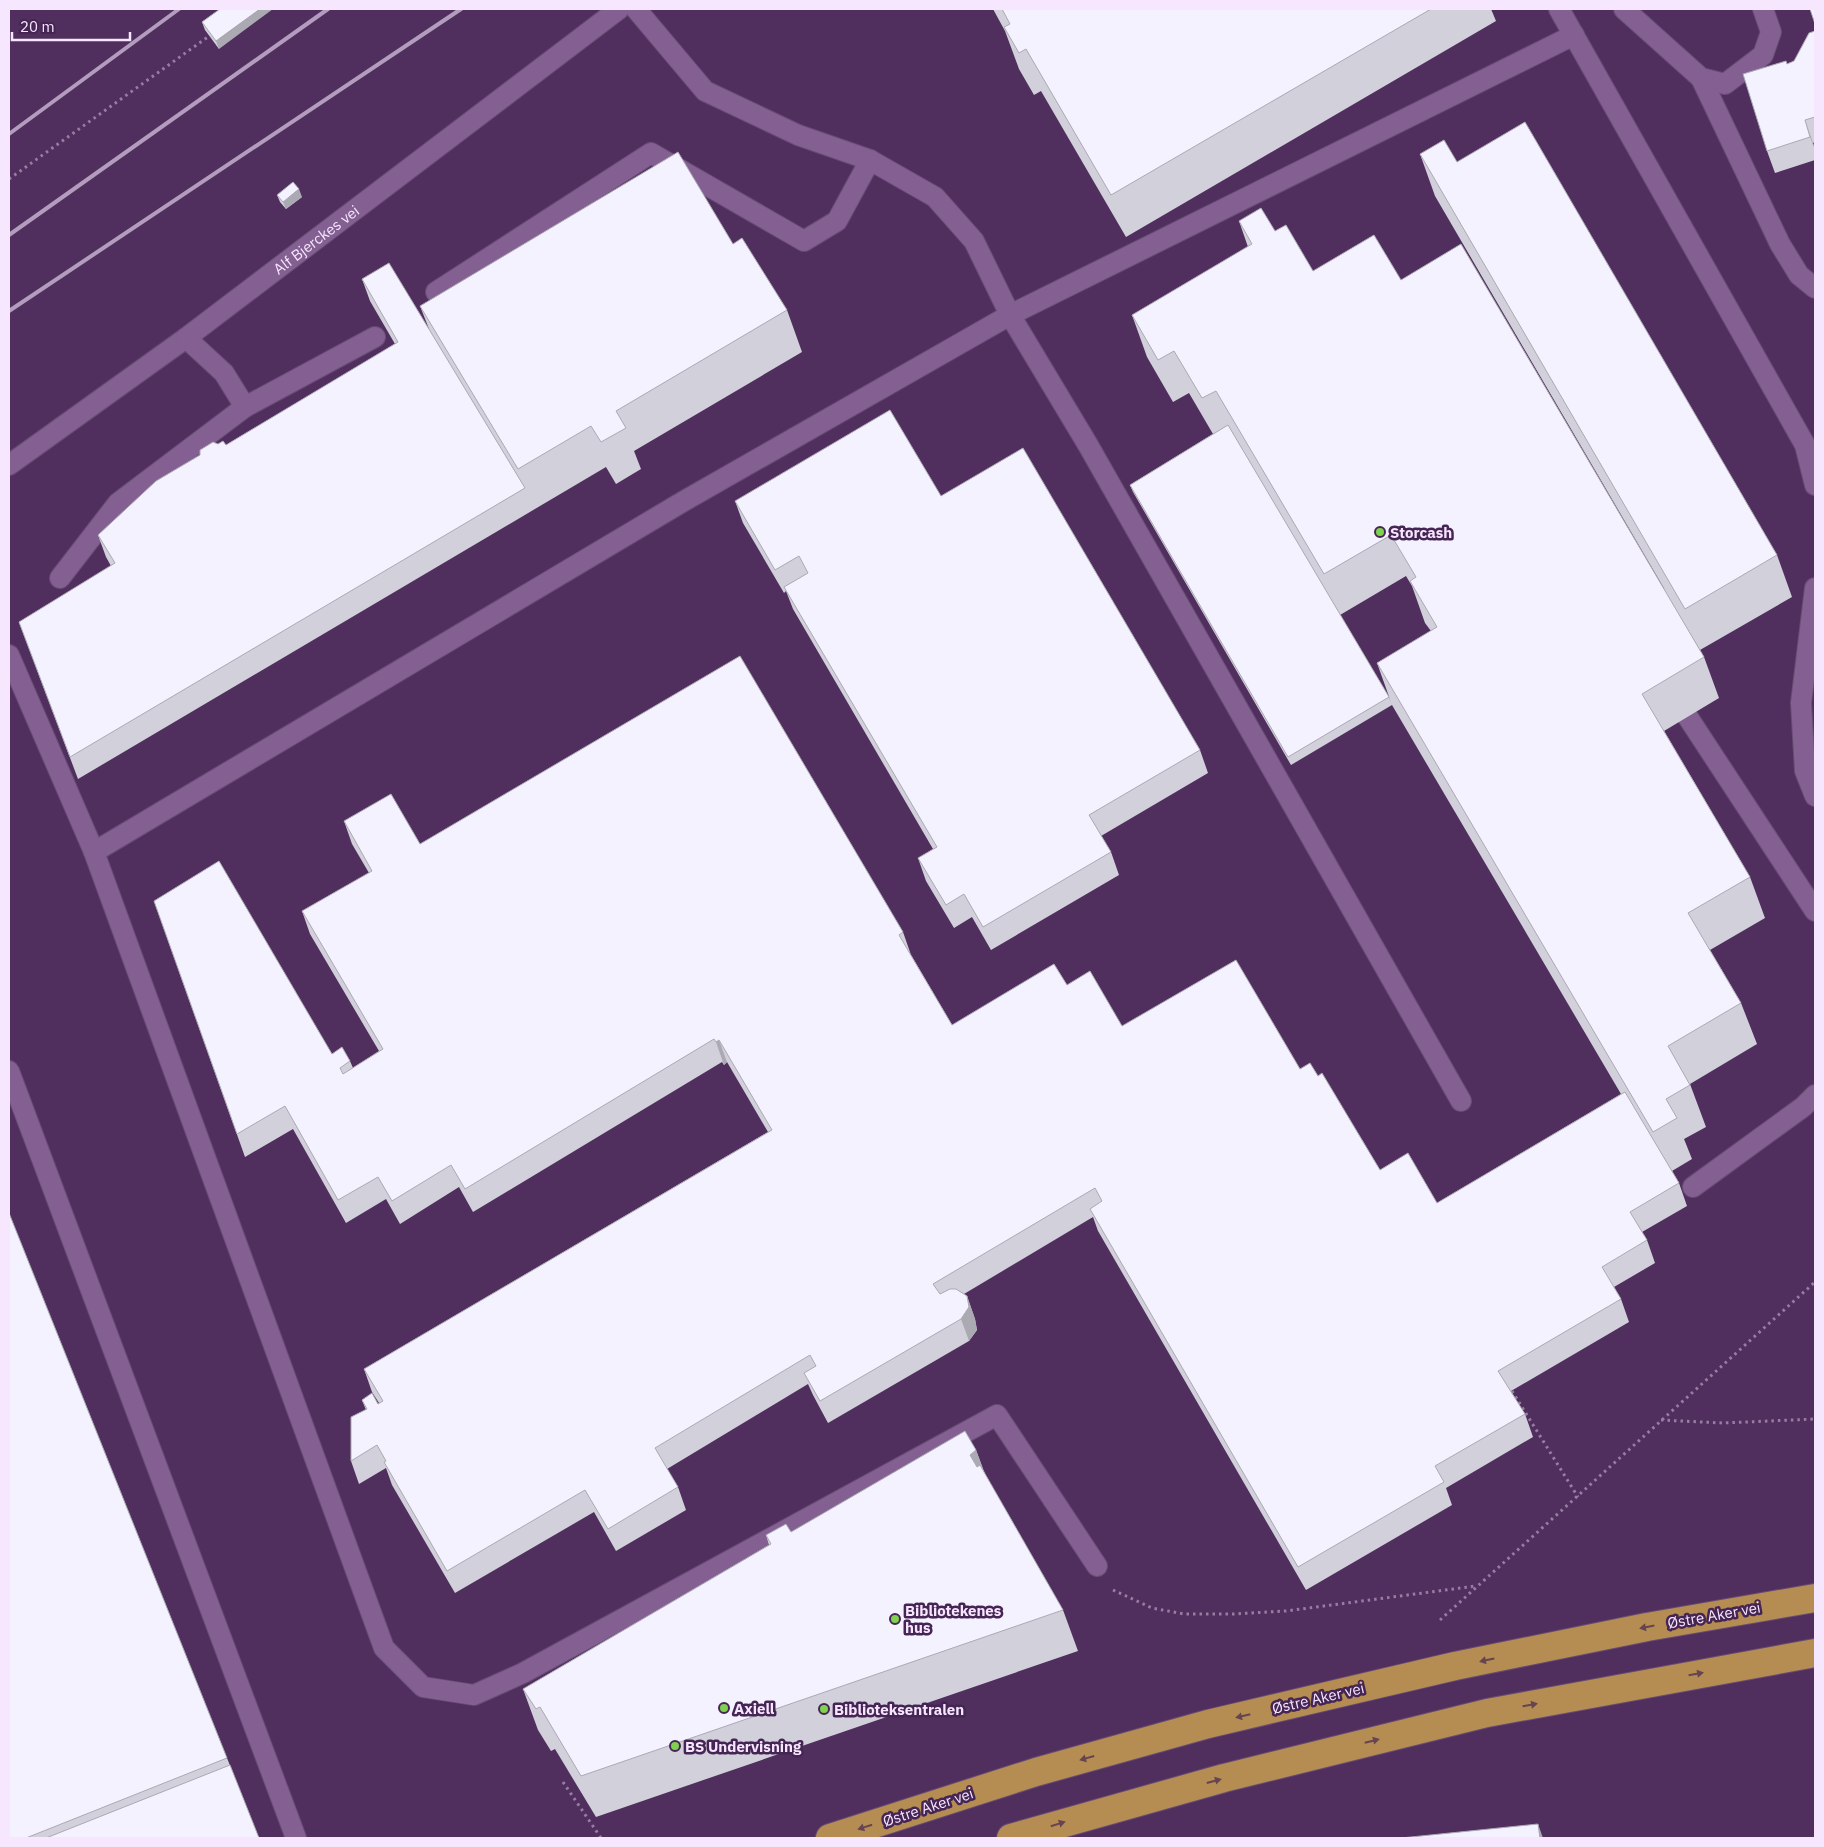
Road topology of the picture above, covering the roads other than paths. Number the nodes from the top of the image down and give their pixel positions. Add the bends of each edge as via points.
1 (619, 9) edge
2 (636, 9) edge
3 (1559, 9) edge
4 (1624, 9) edge
5 (1763, 9) edge
6 (1574, 36) junction
7 (1701, 78) junction
8 (870, 160) junction
9 (1815, 288) edge
10 (436, 292) dead end
11 (1010, 315) junction
12 (375, 337) dead end
13 (186, 338) junction
14 (246, 407) junction
15 (9, 465) edge
16 (1815, 486) edge
17 (60, 578) dead end
18 (1815, 588) edge
19 (9, 655) edge
20 (1664, 681) edge
21 (1815, 796) edge
22 (94, 852) junction
23 (1815, 911) edge
24 (9, 1072) edge
25 (1815, 1095) edge
26 (1461, 1102) dead end
27 (1693, 1187) dead end
28 (1097, 1566) road end
29 (1815, 1598) edge
30 (1815, 1653) edge
31 (296, 1838) edge
32 (830, 1838) edge
33 (1011, 1838) edge

1 - 13 lane, Alf Bjerckes vei
2 - 8 lane via 704,90 798,135
3 - 6 lane
4 - 7 lane
5 - 7 lane via 1771,32 1763,56 1725,84
6 - 11 lane
6 - 16 lane via 1805,445
7 - 9 lane via 1780,244 1799,275
8 - 10 lane via 837,221 804,241 651,152
8 - 11 lane via 935,197 974,242
11 - 22 lane via 684,500
11 - 26 lane via 1088,445
12 - 14 lane
13 - 14 lane via 224,373
13 - 15 lane, Alf Bjerckes vei
14 - 17 lane via 118,503
18 - 21 lane via 1801,703 1805,771
19 - 22 lane
20 - 23 lane
22 - 28 lane via 384,1648 423,1687 474,1695 523,1673 997,1415
24 - 31 lane
25 - 27 lane via 1803,1108
29 -> 32 highway, Østre Aker vei via 1493,1658 1208,1724 1036,1772
33 -> 30 highway via 1224,1778 1487,1713

